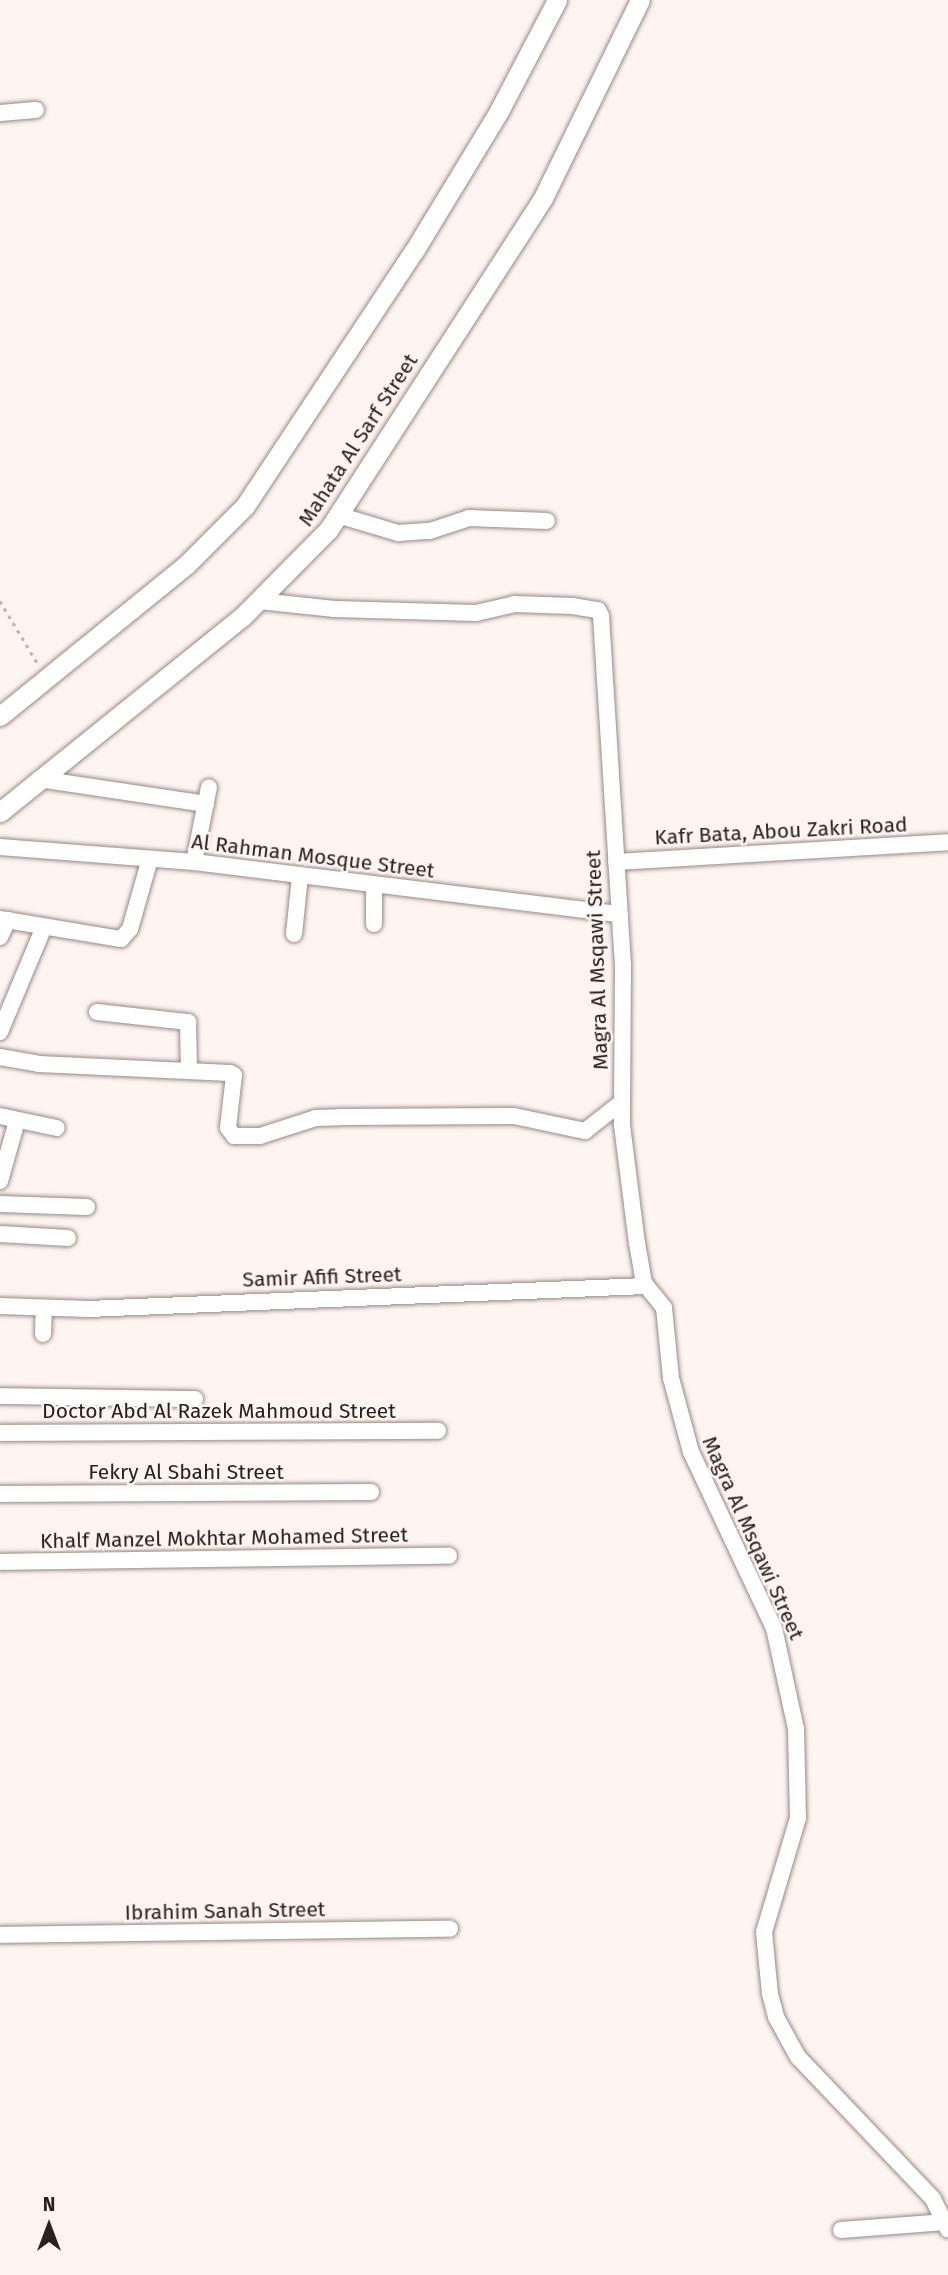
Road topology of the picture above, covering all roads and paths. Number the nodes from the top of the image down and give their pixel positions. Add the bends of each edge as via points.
1 (557, 0) edge
2 (640, 0) edge
3 (36, 110) dead end
4 (0, 113) edge
5 (338, 515) junction
6 (547, 522) dead end
7 (0, 601) edge
8 (259, 601) junction
9 (46, 678) junction
10 (0, 716) edge
11 (39, 779) junction
12 (209, 787) dead end
13 (206, 804) junction
14 (0, 812) edge
15 (948, 842) edge
16 (0, 847) edge
17 (150, 859) junction
18 (194, 862) junction
19 (617, 862) junction
20 (300, 876) junction
21 (374, 885) junction
22 (620, 914) junction
23 (4, 919) edge
24 (374, 924) dead end
25 (44, 927) junction
26 (294, 934) dead end
27 (0, 937) edge
28 (97, 1012) dead end
29 (0, 1032) edge
30 (0, 1057) edge
31 (189, 1071) junction
32 (622, 1102) junction
33 (0, 1116) edge
34 (17, 1121) junction
35 (57, 1128) dead end
36 (0, 1181) edge
37 (0, 1204) edge
38 (88, 1207) dead end
39 (0, 1234) edge
40 (68, 1238) dead end
41 (646, 1286) junction
42 (0, 1306) edge
43 (44, 1309) junction
44 (43, 1334) dead end
45 (0, 1396) edge
46 (195, 1399) dead end
47 (438, 1432) dead end
48 (0, 1433) edge
49 (371, 1492) dead end
50 (0, 1494) edge
51 (449, 1556) dead end
52 (0, 1562) edge
53 (450, 1928) dead end
54 (0, 1935) edge
55 (947, 2226) edge
56 (841, 2230) dead end

1 - 9 street via 499,111 414,251 245,506 187,564
2 - 5 street, Mahata Al Sarf Street via 543,198
3 - 4 street
5 - 6 street via 398,533 430,531 458,519
5 - 8 street, Mahata Al Sarf Street via 310,552
7 - 9 path
8 - 11 street, Mahata Al Sarf Street
8 - 19 street, Magra Al Msqawi Street via 335,609 463,613 514,604 598,610
9 - 10 street
11 - 13 street
11 - 14 street, Mahata Al Sarf Street
12 - 13 street
13 - 18 street
15 - 19 street, Kafr Bata, Abou Zakri Road
16 - 17 street, Al Rahman Mosque Street
17 - 18 street, Al Rahman Mosque Street
17 - 25 street via 132,922 121,939
18 - 20 street, Al Rahman Mosque Street
19 - 22 street, Magra Al Msqawi Street
20 - 21 street, Al Rahman Mosque Street
20 - 26 street
21 - 22 street, Al Rahman Mosque Street
21 - 24 street
22 - 32 street, Magra Al Msqawi Street via 625,1028
23 - 25 street
23 - 27 street
25 - 29 street
28 - 31 street via 188,1023
30 - 31 street via 39,1064
31 - 32 street via 234,1075 228,1128 234,1136 260,1136 316,1118 340,1117 514,1116 585,1131
32 - 41 street, Magra Al Msqawi Street via 636,1243
33 - 34 street
34 - 35 street
34 - 36 street
37 - 38 street
39 - 40 street
41 - 43 street, Samir Afifi Street
41 - 55 street, Magra Al Msqawi Street via 664,1308 671,1378 691,1452 774,1628 796,1729 798,1818 764,1932 765,1971 776,2017 807,2069 933,2199
42 - 43 street, Samir Afifi Street
43 - 44 street
45 - 46 street
47 - 48 street, Doctor Abd Al Razek Mahmoud Street
49 - 50 street, Fekry Al Sbahi Street
51 - 52 street, Khalf Manzel Mokhtar Mohamed Street
53 - 54 street, Ibrahim Sanah Street
55 - 56 street

